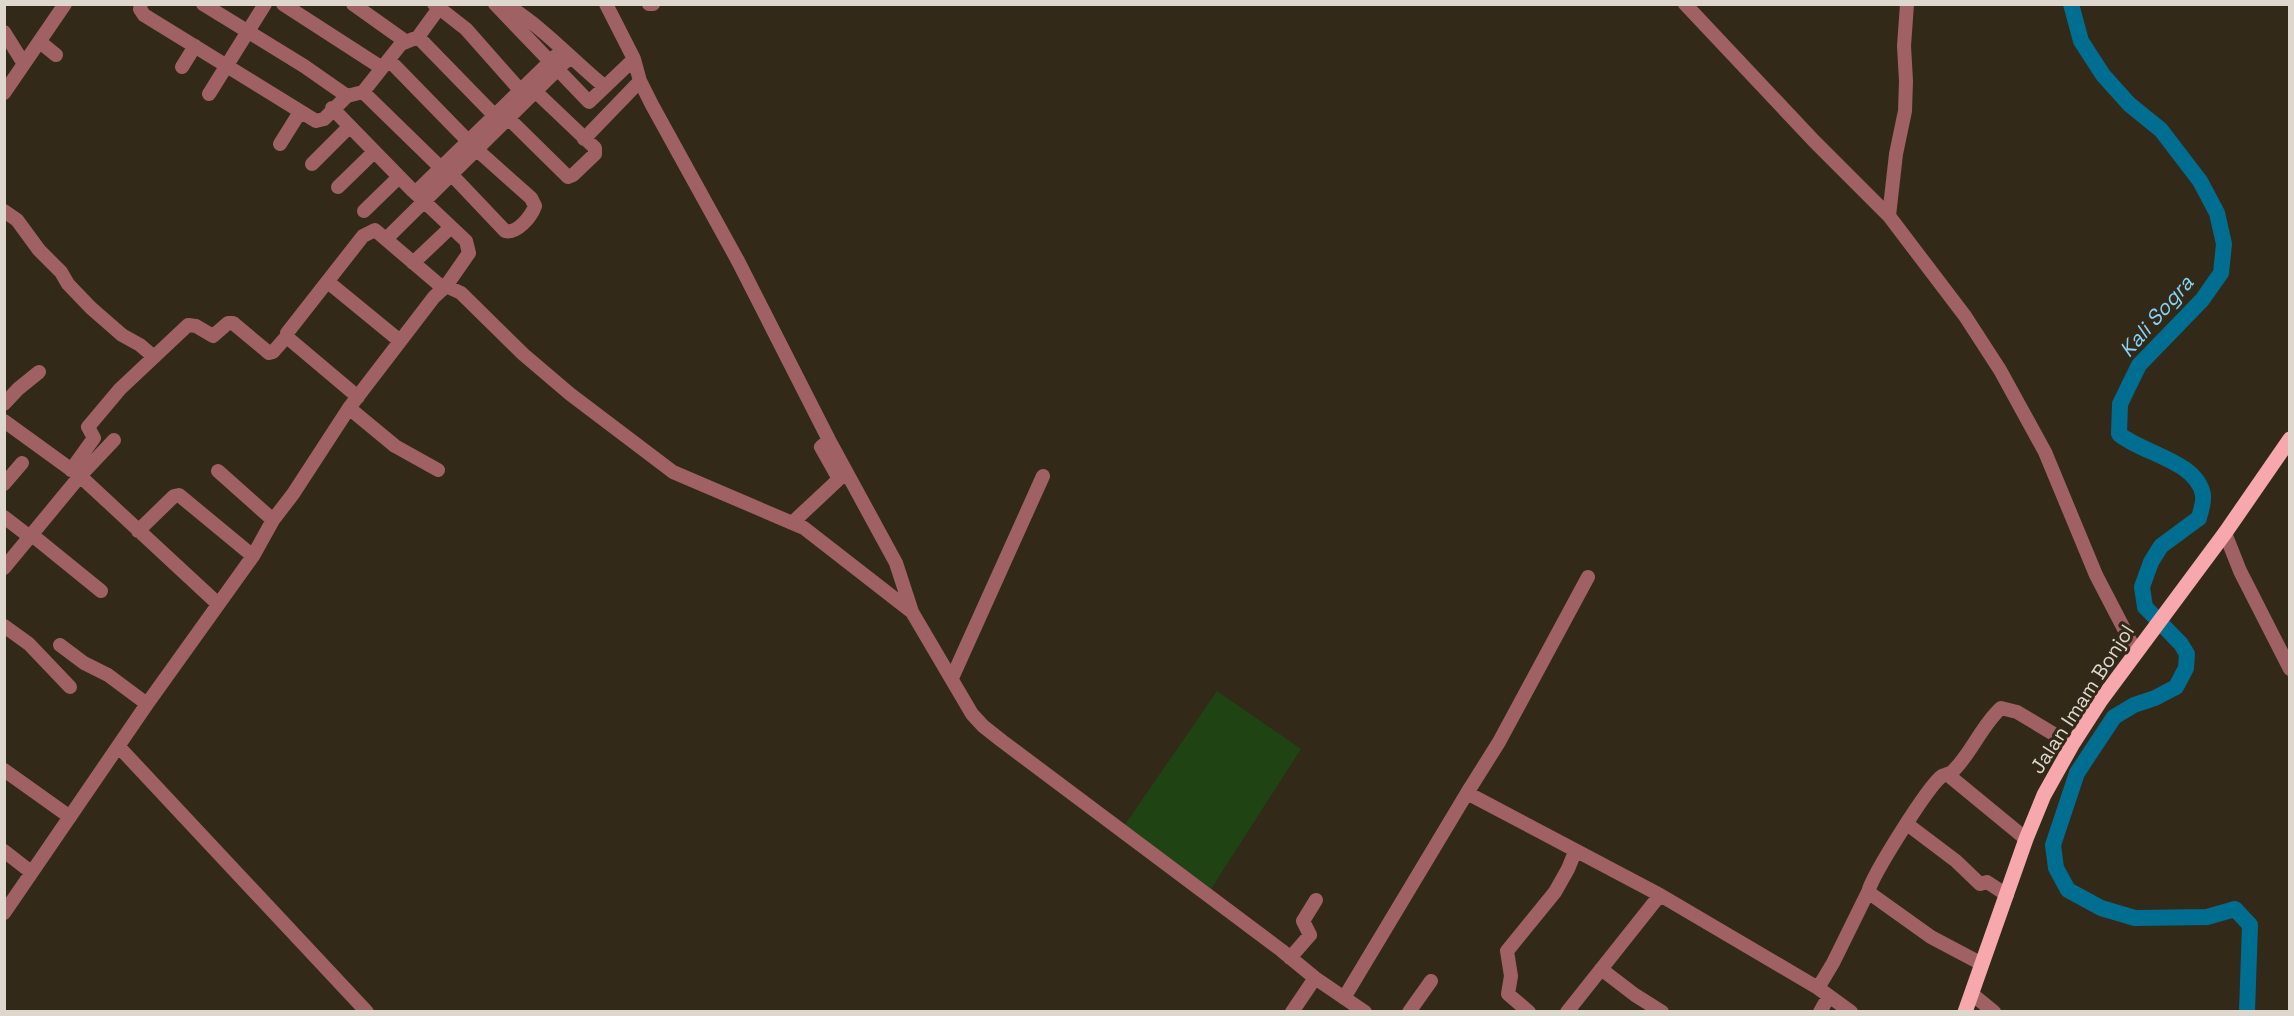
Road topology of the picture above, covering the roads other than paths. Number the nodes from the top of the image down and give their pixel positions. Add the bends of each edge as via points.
1 (65, 4) edge
2 (141, 4) edge
3 (203, 4) edge
4 (265, 4) edge
5 (283, 4) edge
6 (353, 4) edge
7 (495, 4) edge
8 (505, 4) edge
9 (606, 4) edge
10 (1685, 4) edge
11 (1907, 4) edge
12 (438, 6) edge
13 (249, 31) junction
14 (4, 32) edge
15 (412, 39) junction
16 (40, 42) junction
17 (195, 46) junction
18 (565, 54) junction
19 (56, 55) dead end
20 (634, 59) junction
21 (24, 64) junction
22 (385, 64) junction
23 (226, 66) junction
24 (554, 66) junction
25 (182, 67) dead end
26 (640, 81) junction
27 (604, 86) junction
28 (520, 90) junction
29 (536, 91) junction
30 (363, 92) junction
31 (4, 93) edge
32 (209, 94) dead end
33 (347, 96) junction
34 (332, 108) junction
35 (300, 112) junction
36 (501, 117) junction
37 (350, 127) junction
38 (584, 139) junction
39 (280, 144) dead end
40 (472, 145) junction
41 (374, 152) junction
42 (312, 164) dead end
43 (446, 171) junction
44 (399, 177) junction
45 (338, 187) dead end
46 (1891, 190) junction
47 (419, 197) junction
48 (1873, 199) junction
49 (4, 211) edge
50 (364, 211) dead end
51 (1889, 216) junction
52 (452, 227) junction
53 (387, 238) junction
54 (414, 263) junction
55 (328, 282) junction
56 (445, 287) junction
57 (287, 336) junction
58 (400, 341) junction
59 (154, 357) junction
60 (39, 372) dead end
61 (358, 397) junction
62 (4, 404) edge
63 (349, 408) junction
64 (4, 421) edge
65 (2289, 439) edge
66 (114, 440) dead end
67 (830, 440) junction
68 (22, 463) dead end
69 (438, 470) dead end
70 (218, 471) dead end
71 (76, 473) junction
72 (1043, 476) dead end
73 (4, 484) edge
74 (4, 517) edge
75 (273, 520) junction
76 (792, 523) junction
77 (138, 531) junction
78 (2224, 533) junction
79 (31, 536) junction
80 (253, 556) junction
81 (4, 568) edge
82 (1588, 577) dead end
83 (101, 591) dead end
84 (216, 603) junction
85 (912, 612) junction
86 (4, 626) edge
87 (60, 645) dead end
88 (2136, 652) junction
89 (2289, 669) edge
90 (952, 678) junction
91 (70, 687) dead end
92 (147, 704) junction
93 (2072, 745) junction
94 (119, 747) junction
95 (4, 770) edge
96 (1947, 774) junction
97 (1467, 794) junction
98 (70, 816) junction
99 (1907, 824) junction
100 (2026, 839) junction
101 (4, 851) edge
102 (1575, 852) junction
103 (31, 872) junction
104 (1868, 892) junction
105 (1660, 895) junction
106 (2007, 895) junction
107 (1316, 900) dead end
108 (4, 913) edge
109 (1292, 960) junction
110 (1982, 964) junction
111 (1601, 969) junction
112 (1311, 975) junction
113 (1431, 981) dead end
114 (1824, 992) junction
115 (1972, 994) junction
116 (1344, 998) junction
117 (367, 1011) edge
118 (1292, 1011) edge
119 (1365, 1011) edge
120 (1409, 1011) edge
121 (1529, 1011) edge
122 (1567, 1011) edge
123 (1662, 1011) edge
124 (1820, 1011) edge
125 (1851, 1011) edge
126 (1965, 1011) edge
127 (1994, 1011) edge

1 - 16 street
2 - 17 street via 144,15
3 - 13 street
4 - 13 street
5 - 22 street
6 - 15 street
7 - 24 street
8 - 18 street
9 - 20 street
10 - 48 street
11 - 46 street via 1905,111
12 - 15 street
12 - 28 street via 466,29
13 - 23 street
13 - 33 street
14 - 21 street
15 - 22 street
15 - 36 street
16 - 19 street
16 - 21 street
17 - 23 street
17 - 25 street
18 - 24 street
18 - 27 street
20 - 26 street
20 - 27 street
21 - 31 street
22 - 30 street
22 - 40 street
23 - 32 street
23 - 35 street
24 - 27 street via 589,102
24 - 28 street
24 - 29 street
26 - 38 street
26 - 67 street
28 - 36 street
29 - 36 street
29 - 38 street
30 - 33 street
30 - 43 street
33 - 34 street
34 - 35 street via 320,121
34 - 37 street
35 - 39 street
36 - 38 street via 568,177 595,154 595,148
36 - 40 street
37 - 41 street
37 - 42 street
40 - 43 street
40 - 43 street via 531,198 533,211 516,230 505,231
41 - 44 street
41 - 45 street
43 - 47 street
44 - 47 street
44 - 50 street
46 - 48 street
46 - 51 street
47 - 52 street
47 - 53 street
48 - 51 street
49 - 59 street via 17,220 91,308
51 - 88 street via 1965,316 2000,370 2045,452 2096,575
52 - 54 street
52 - 56 street via 466,240 469,253
53 - 54 street
53 - 55 street via 375,230 363,236
54 - 56 street
55 - 57 street
55 - 58 street
56 - 58 street
56 - 76 street via 461,293 522,354 673,472
57 - 59 street via 269,353 233,323 213,336 190,324
57 - 61 street
58 - 61 street
59 - 71 street via 88,427 94,438
60 - 62 street
61 - 63 street
63 - 69 street via 395,446
63 - 75 street
64 - 71 street
65 - 78 main road, Jalan Imam Bonjol
66 - 71 street
67 - 76 street via 821,447 839,479
67 - 85 street via 896,563
68 - 73 street
70 - 75 street
71 - 77 street
71 - 79 street
72 - 90 street
74 - 79 street
75 - 80 street
76 - 85 street via 816,536
77 - 80 street via 179,495
77 - 84 street
78 - 88 main road, Jalan Imam Bonjol
78 - 89 street
79 - 81 street
79 - 83 street
80 - 84 street
82 - 97 street
84 - 92 street
85 - 90 street
86 - 91 street via 29,644
87 - 92 street
88 - 93 main road, Jalan Imam Bonjol
90 - 109 street via 983,726
92 - 94 street
93 - 96 street via 2017,712 2001,708 1955,770
93 - 100 main road, Jalan Imam Bonjol via 2044,795
94 - 98 street
94 - 117 street
95 - 98 street
96 - 99 street
96 - 100 street
97 - 102 street
97 - 116 street
98 - 103 street
99 - 104 street
99 - 106 street via 1956,861 1980,885 1987,882
100 - 106 main road, Jalan Imam Bonjol
101 - 103 street
102 - 105 street
102 - 121 street via 1555,892 1507,951 1511,976 1508,994
103 - 108 street
104 - 110 street via 1931,937
104 - 114 street via 1833,963
105 - 111 street
105 - 114 street
106 - 110 main road, Jalan Imam Bonjol
107 - 109 street via 1303,921 1310,935
109 - 112 street
110 - 115 main road, Jalan Imam Bonjol
111 - 122 street
111 - 123 street
112 - 116 street
112 - 118 street
113 - 120 street
114 - 124 street
114 - 125 street
115 - 126 main road, Jalan Imam Bonjol
115 - 127 street
116 - 119 street

